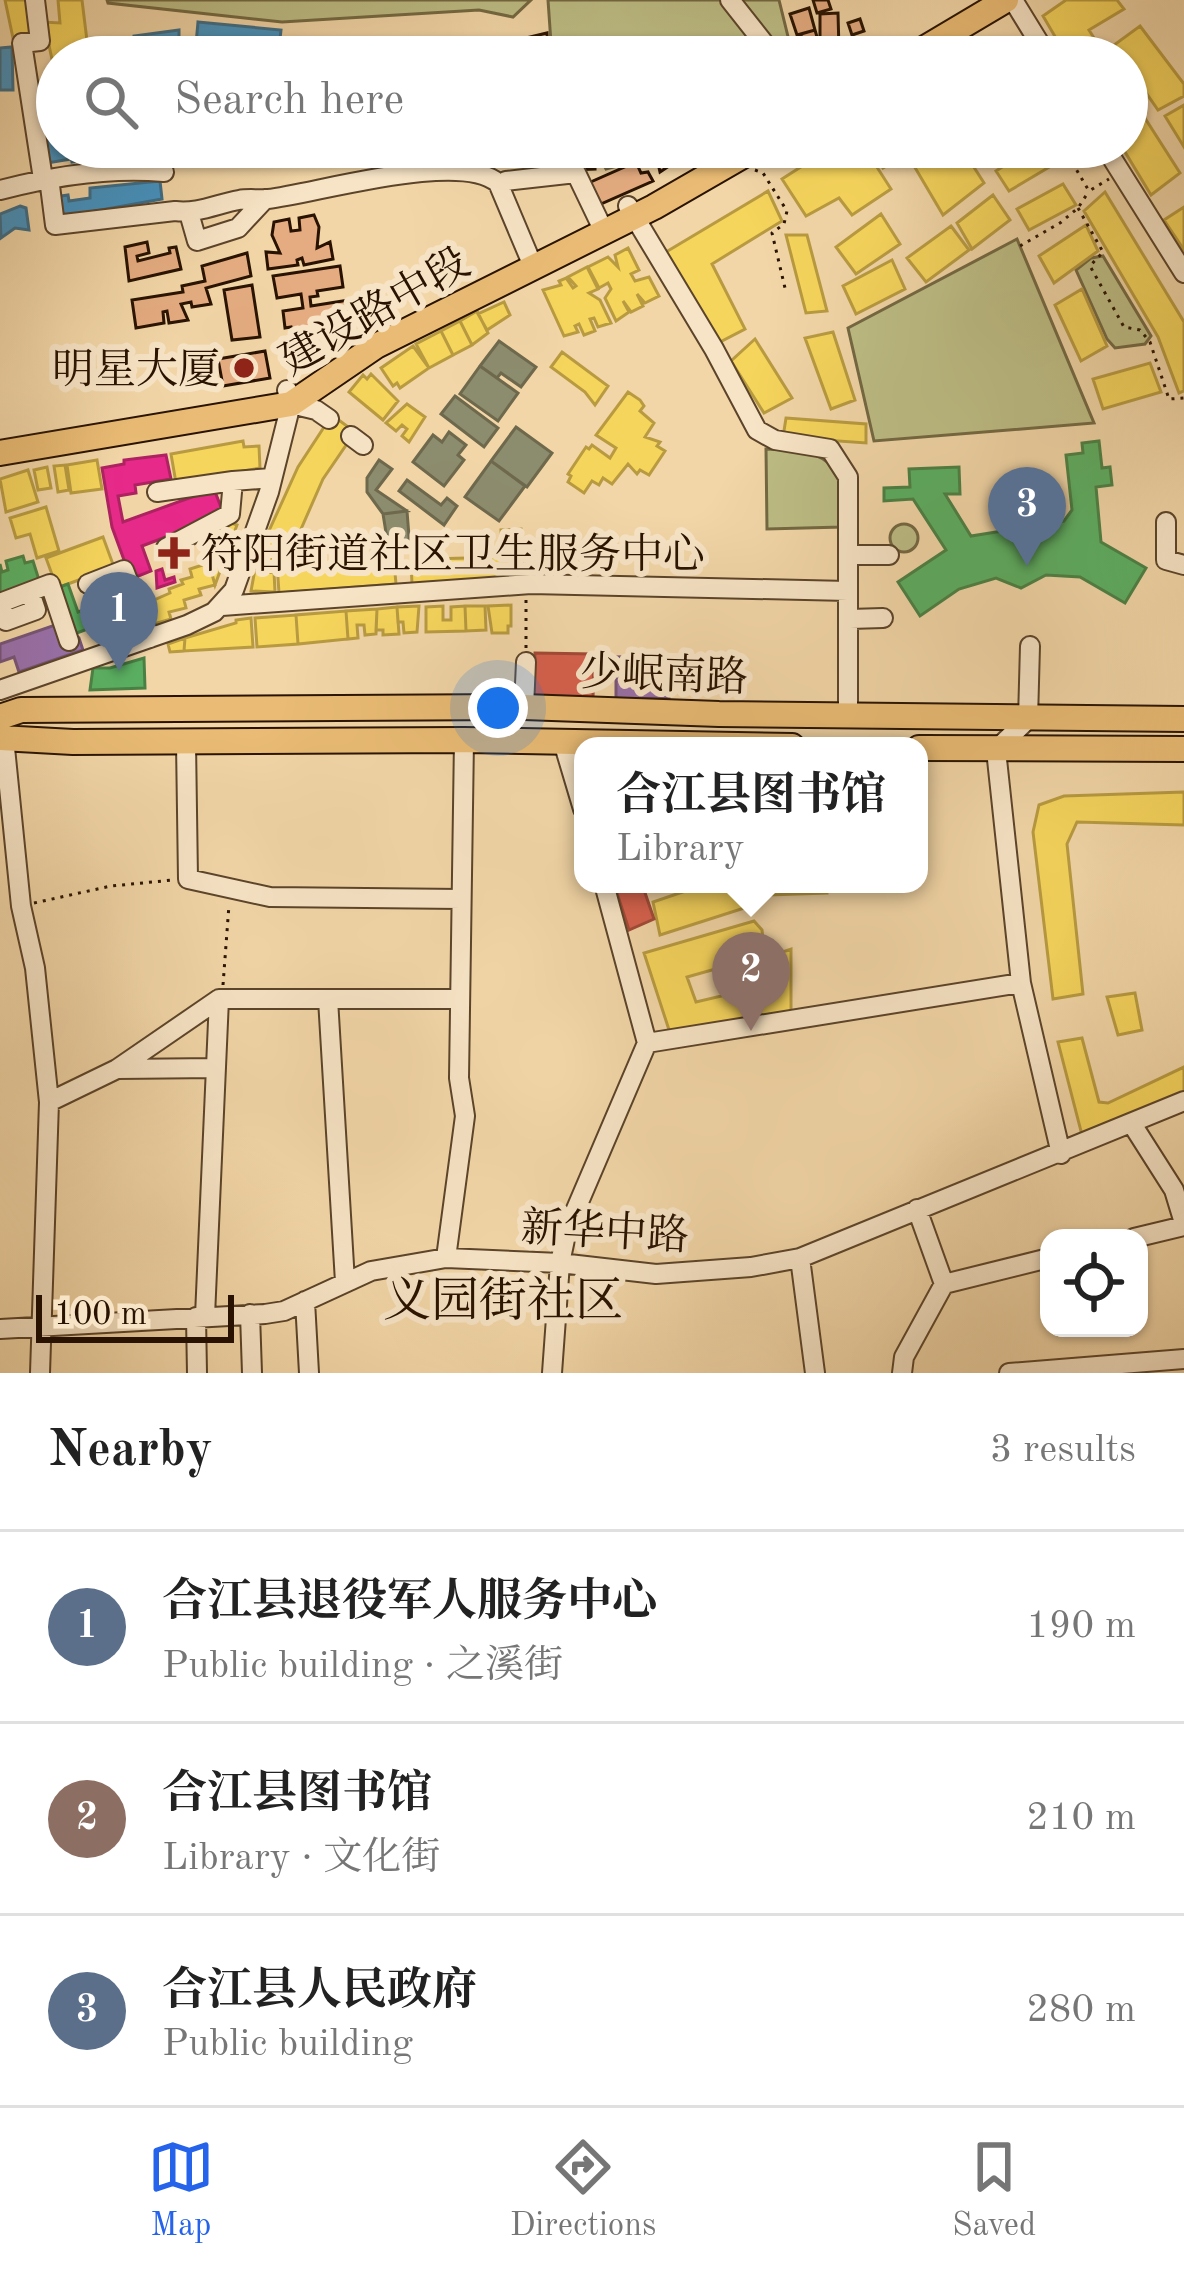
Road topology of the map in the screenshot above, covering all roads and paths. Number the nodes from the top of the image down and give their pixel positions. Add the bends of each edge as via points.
1 (35, 0) edge
2 (981, 0) edge
3 (1010, 0) edge
4 (734, 2) edge
5 (39, 36) edge
6 (759, 36) edge
7 (920, 36) edge
8 (947, 36) edge
9 (1034, 36) edge
10 (36, 42) edge
11 (36, 122) edge
12 (44, 168) edge
13 (679, 168) edge
14 (709, 168) edge
15 (733, 168) edge
16 (1075, 168) edge
17 (1118, 168) edge
18 (164, 172) dead end
19 (1121, 172) junction
20 (46, 178) junction
21 (506, 181) dead end
22 (0, 190) edge
23 (1089, 191) junction
24 (266, 200) junction
25 (1078, 208) junction
26 (631, 212) junction
27 (188, 213) junction
28 (598, 221) junction
29 (1020, 246) dead end
30 (531, 260) junction
31 (1184, 273) edge
32 (785, 288) dead end
33 (289, 397) junction
34 (1184, 398) edge
35 (329, 419) dead end
36 (0, 440) edge
37 (0, 454) edge
38 (272, 478) junction
39 (233, 481) junction
40 (157, 492) dead end
41 (1166, 522) dead end
42 (166, 548) dead end
43 (849, 555) junction
44 (889, 555) dead end
45 (1184, 565) edge
46 (88, 584) dead end
47 (526, 584) junction
48 (848, 591) junction
49 (0, 604) edge
50 (222, 606) junction
51 (883, 618) dead end
52 (850, 619) junction
53 (150, 638) junction
54 (1030, 646) dead end
55 (73, 653) junction
56 (526, 662) joint
57 (0, 690) edge
58 (524, 707) junction
59 (331, 709) junction
60 (848, 715) junction
61 (921, 716) junction
62 (1028, 719) junction
63 (1184, 719) edge
64 (1, 731) edge
65 (926, 737) edge
66 (464, 740) junction
67 (331, 742) junction
68 (563, 742) junction
69 (574, 742) edge
70 (186, 743) junction
71 (928, 748) edge
72 (1184, 749) edge
73 (996, 750) junction
74 (574, 779) edge
75 (188, 879) junction
76 (230, 887) junction
77 (606, 893) edge
78 (461, 899) junction
79 (21, 906) junction
80 (0, 910) edge
81 (1021, 983) junction
82 (220, 999) junction
83 (328, 999) junction
84 (460, 999) junction
85 (647, 1043) junction
86 (216, 1068) junction
87 (117, 1070) junction
88 (1184, 1101) edge
89 (49, 1102) junction
90 (1132, 1124) junction
91 (1060, 1154) junction
92 (917, 1209) junction
93 (1184, 1225) edge
94 (1148, 1234) edge
95 (446, 1258) junction
96 (800, 1258) junction
97 (1040, 1260) edge
98 (560, 1263) junction
99 (345, 1282) junction
100 (944, 1284) junction
101 (305, 1301) junction
102 (250, 1315) junction
103 (200, 1316) junction
104 (40, 1327) junction
105 (0, 1329) edge
106 (1184, 1359) edge
107 (1093, 1369) edge
108 (40, 1373) edge
109 (197, 1373) edge
110 (252, 1373) edge
111 (309, 1373) edge
112 (552, 1373) edge
113 (815, 1373) edge
114 (902, 1373) edge
115 (1009, 1373) edge

1 - 5 street
2 - 7 main road
3 - 8 main road
3 - 9 street
4 - 6 street
10 - 11 street via 22,44
12 - 20 street
13 - 26 main road, 建设路中段
14 - 26 main road, 建设路中段
15 - 32 path via 763,173 788,211 772,233
16 - 23 path
17 - 19 street
18 - 20 street
19 - 23 path
19 - 31 street
20 - 22 street
20 - 27 street via 55,225
21 - 28 street via 576,172
23 - 25 path
24 - 27 street
24 - 27 street via 238,228 197,241
24 - 30 street via 421,171 487,175 498,183
25 - 29 path
25 - 34 path via 1103,252 1090,266 1124,327 1150,343 1169,398
26 - 28 main road, 建设路中段
26 - 30 main road, 建设路中段
26 - 43 street via 757,430 830,449 842,464
28 - 30 main road, 建设路中段
30 - 33 main road, 建设路中段 via 369,332
33 - 35 street
33 - 36 main road, 建设路中段
33 - 37 main road, 建设路中段
33 - 38 street
38 - 39 street
38 - 50 street
39 - 40 street
39 - 42 street via 230,514
41 - 45 street via 1166,560
43 - 44 street
43 - 48 street
46 - 53 street via 124,570
47 - 48 street
47 - 50 street
47 - 56 path
48 - 52 street
49 - 55 street via 50,584
50 - 53 street
51 - 52 street
52 - 60 street
53 - 55 street
54 - 62 street
55 - 57 street
56 - 58 street
58 - 59 main road, 少岷南路
58 - 60 main road, 少岷南路
59 - 64 main road, 少岷南路 via 21,710
59 - 67 main road via 322,726
60 - 61 main road, 少岷南路
61 - 62 main road, 少岷南路
61 - 65 main road
62 - 63 main road, 少岷南路
62 - 73 street
64 - 70 main road, 少岷南路
64 - 79 street
66 - 67 main road, 少岷南路
66 - 68 main road, 少岷南路
66 - 78 street
67 - 70 main road, 少岷南路
68 - 69 main road, 少岷南路
68 - 74 street
70 - 75 street
71 - 73 main road
72 - 73 main road
73 - 81 street
75 - 76 street
75 - 79 path
76 - 78 street via 270,897
76 - 82 path
77 - 85 street
78 - 84 street
79 - 80 street
79 - 89 street
81 - 85 street
81 - 91 street
82 - 83 street
82 - 86 street
82 - 87 street
83 - 84 street
83 - 99 street
84 - 95 street via 465,1116
85 - 98 street
86 - 87 street
86 - 103 street
87 - 89 street
88 - 90 street, 新华中路
89 - 104 street
90 - 91 street, 新华中路
90 - 93 street via 1174,1190
91 - 92 street, 新华中路
92 - 96 street, 新华中路
92 - 100 street
93 - 94 street
95 - 98 street, 新华中路
95 - 99 street, 新华中路
96 - 98 street, 新华中路 via 656,1274
96 - 113 street
97 - 100 street
98 - 112 street
99 - 101 street, 新华中路
100 - 114 street
101 - 102 street, 新华中路
101 - 111 street
102 - 103 street, 新华中路
102 - 110 street
103 - 104 street, 新华中路
103 - 109 street
104 - 105 street, 新华中路
104 - 108 street
106 - 107 street
107 - 115 street

